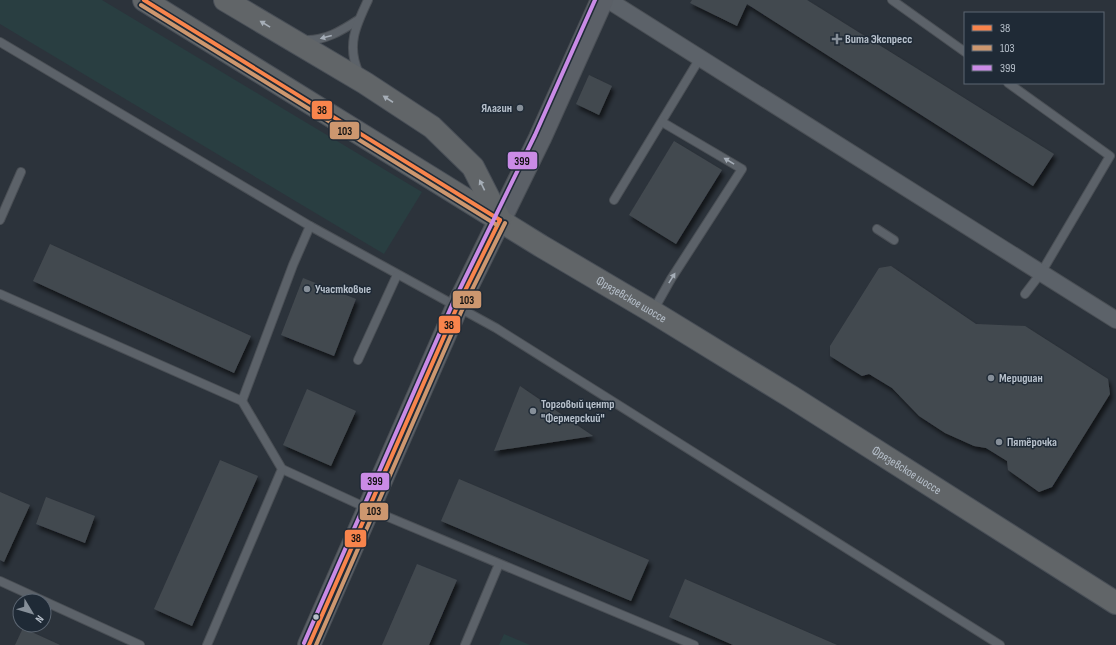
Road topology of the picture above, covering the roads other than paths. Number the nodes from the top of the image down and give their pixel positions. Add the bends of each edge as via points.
1 (144, 0) edge
2 (225, 0) edge
3 (368, 0) edge
4 (602, 0) edge
5 (608, 0) edge
6 (892, 0) edge
7 (358, 20) junction
8 (290, 39) junction
9 (0, 42) edge
10 (964, 51) edge
11 (700, 58) junction
12 (365, 84) junction
13 (1009, 84) edge
14 (662, 122) junction
15 (1113, 158) edge
16 (21, 172) dead end
17 (614, 200) dead end
18 (0, 220) edge
19 (500, 220) junction
20 (310, 226) junction
21 (877, 230) dead end
22 (894, 240) dead end
23 (1041, 273) junction
24 (397, 275) junction
25 (0, 294) edge
26 (1024, 294) dead end
27 (457, 307) junction
28 (653, 312) junction
29 (1116, 320) edge
30 (358, 360) dead end
31 (242, 401) junction
32 (282, 469) junction
33 (369, 509) junction
34 (498, 564) junction
35 (0, 581) edge
36 (1116, 603) edge
37 (140, 645) edge
38 (207, 645) edge
39 (309, 645) edge
40 (465, 645) edge
41 (694, 645) edge
42 (1000, 645) edge

1 - 19 highway, Фрязевское шоссе
8 -> 2 highway
3 - 7 lane
4 - 19 main road via 546,126
5 - 11 street
6 - 10 lane
7 -> 8 lane via 334,35 314,40
7 - 12 lane via 351,49
8 - 12 highway
9 - 20 lane
11 - 14 lane
11 - 23 street
19 -> 12 highway via 473,167 432,127
13 - 15 lane
14 - 17 lane
28 -> 14 lane via 742,169
15 - 23 lane
16 - 18 lane
19 - 27 main road
19 - 28 highway, Фрязевское шоссе
20 - 24 lane
20 - 31 lane
21 - 22 lane
23 - 26 lane
23 - 29 street
24 - 27 lane
24 - 30 lane
25 - 31 lane
27 - 33 main road
27 - 42 lane via 496,328
28 - 36 highway, Фрязевское шоссе
31 - 32 lane
32 - 33 lane
32 - 38 lane
33 - 34 lane
33 - 39 main road
34 - 40 lane
34 - 41 lane
35 - 37 lane

